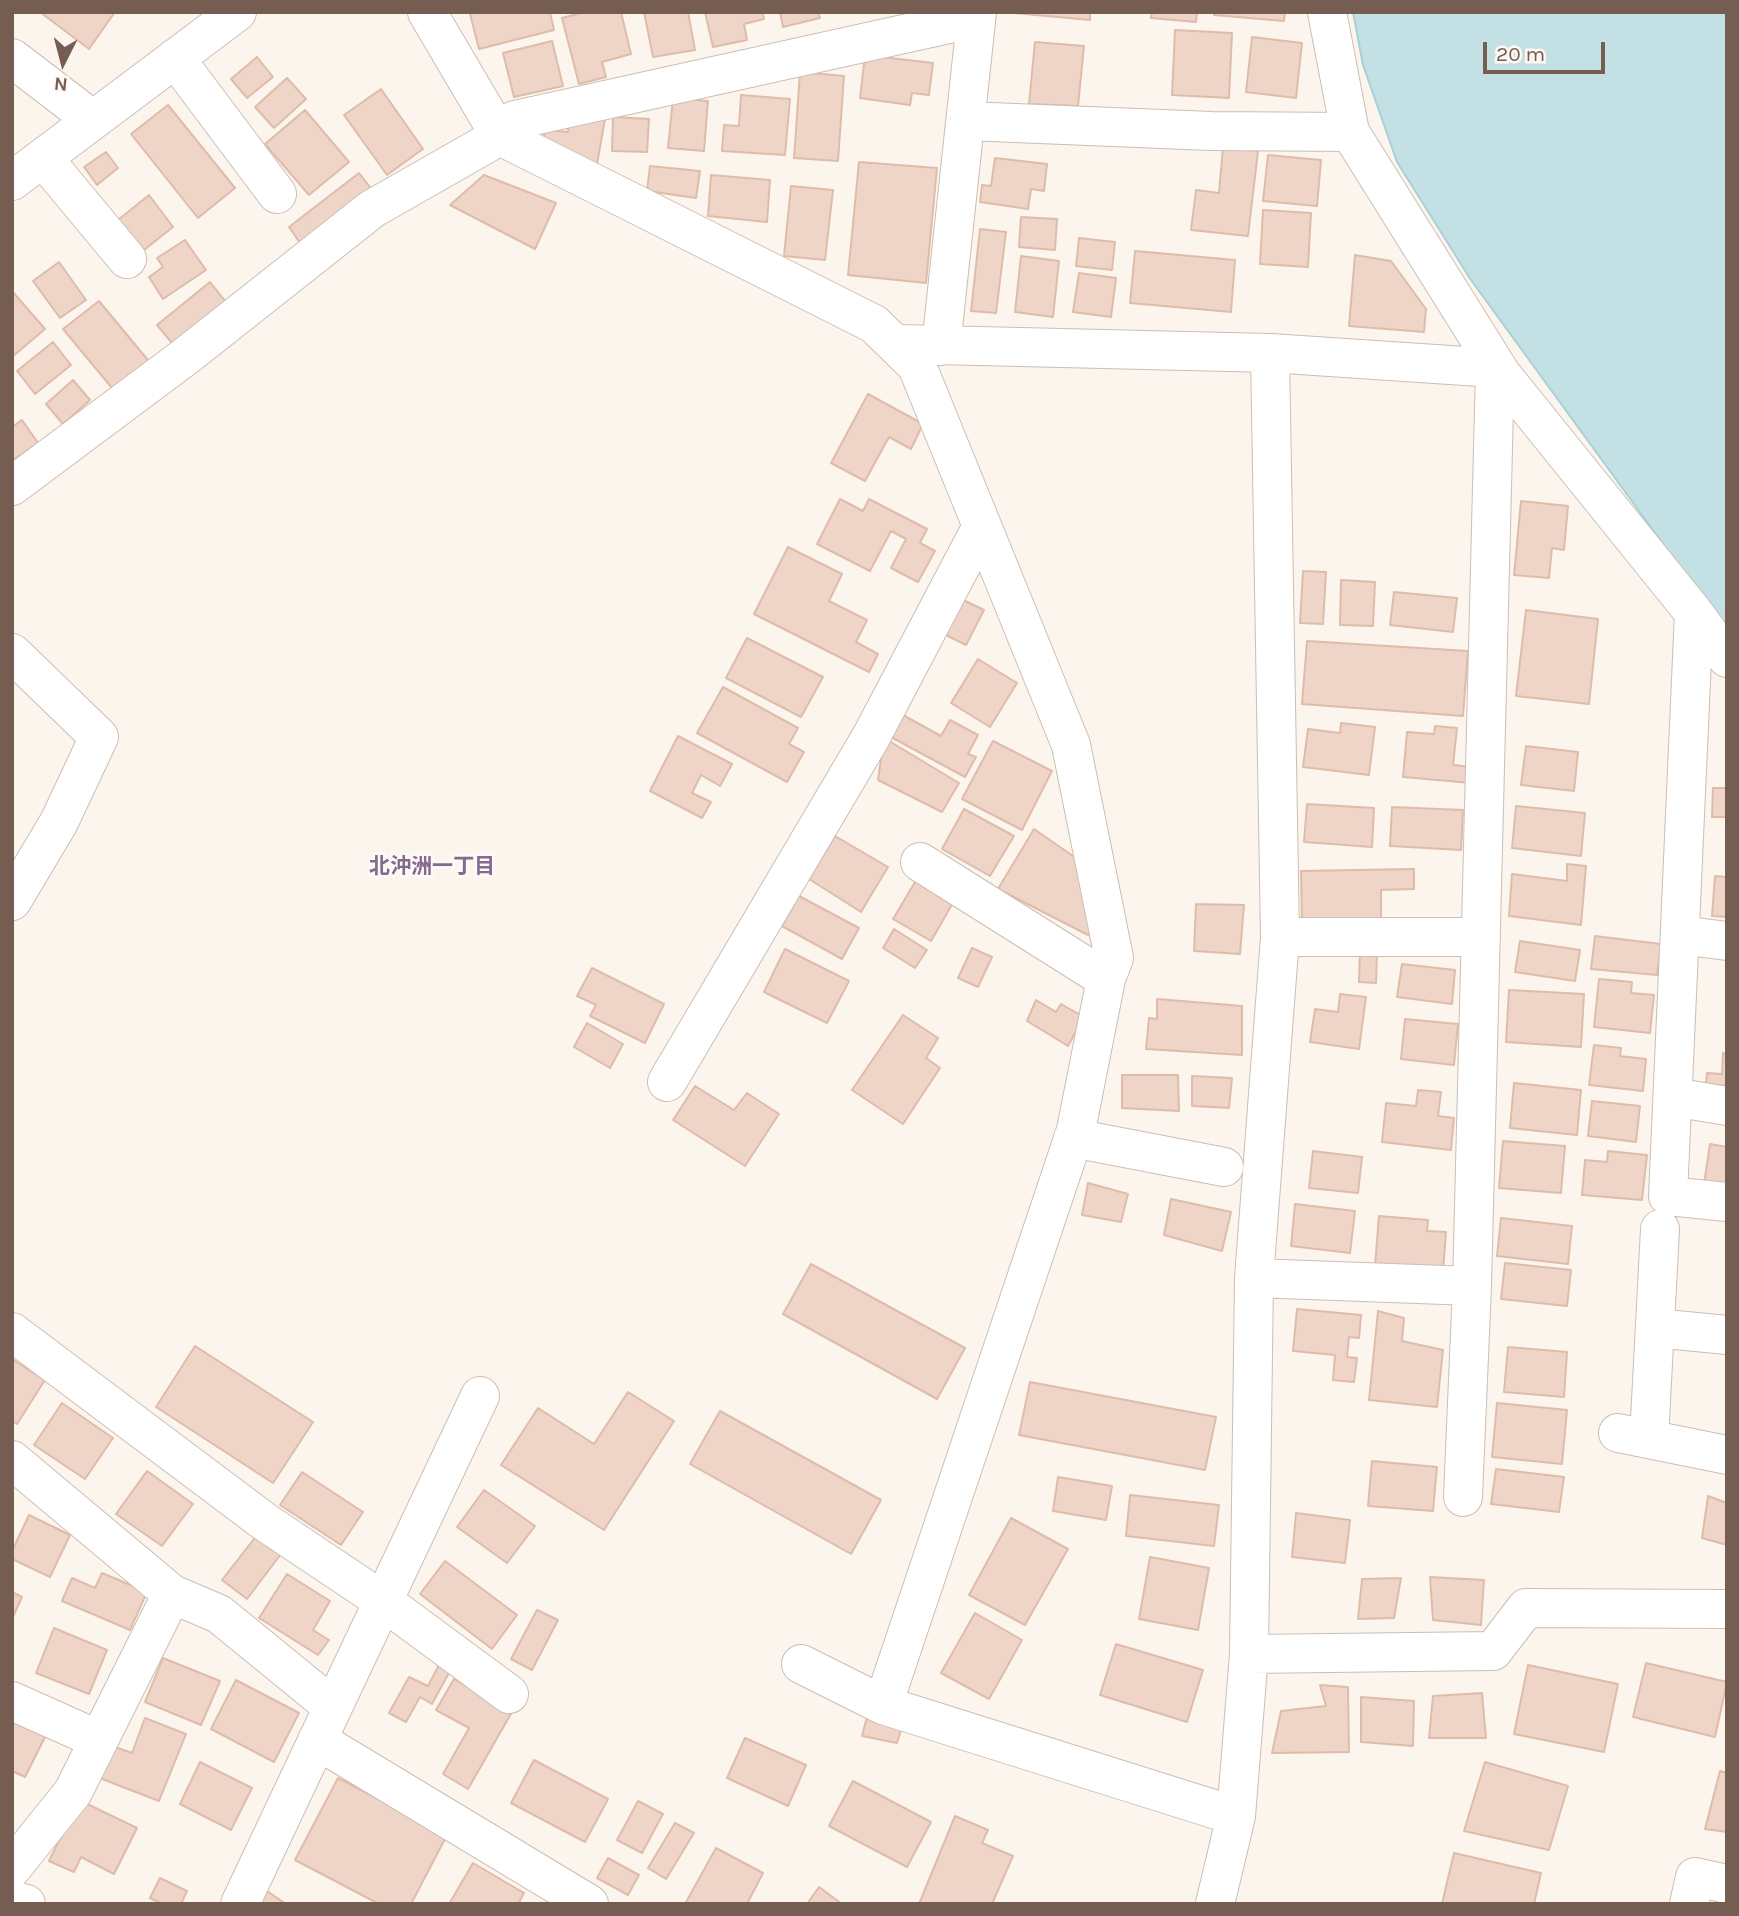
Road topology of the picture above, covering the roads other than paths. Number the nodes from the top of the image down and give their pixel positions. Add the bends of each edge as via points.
1 (237, 12) edge
2 (428, 12) edge
3 (1326, 12) edge
4 (977, 15) edge
5 (12, 58) edge
6 (175, 58) junction
7 (93, 120) junction
8 (966, 121) junction
9 (1350, 132) junction
10 (500, 136) junction
11 (43, 158) junction
12 (12, 181) edge
13 (277, 194) dead end
14 (127, 259) dead end
15 (896, 344) junction
16 (941, 346) junction
17 (1270, 353) junction
18 (1499, 371) junction
19 (12, 486) edge
20 (982, 526) junction
21 (1695, 613) junction
22 (12, 653) edge
23 (1727, 658) edge
24 (920, 862) dead end
25 (12, 901) edge
26 (1680, 935) junction
27 (1280, 937) junction
28 (1481, 937) junction
29 (1727, 941) edge
30 (1107, 979) junction
31 (667, 1082) dead end
32 (1672, 1097) junction
33 (1727, 1106) edge
34 (1073, 1138) junction
35 (1224, 1167) dead end
36 (1727, 1202) edge
37 (1660, 1229) dead end
38 (1254, 1278) junction
39 (1472, 1286) junction
40 (1655, 1328) junction
41 (12, 1332) edge
42 (1727, 1335) edge
43 (480, 1395) dead end
44 (1727, 1455) edge
45 (12, 1460) edge
46 (1462, 1497) dead end
47 (172, 1594) junction
48 (383, 1601) junction
49 (1727, 1609) edge
50 (1249, 1654) junction
51 (801, 1664) dead end
52 (509, 1694) dead end
53 (12, 1700) edge
54 (883, 1705) junction
55 (325, 1724) junction
56 (99, 1740) junction
57 (1237, 1816) junction
58 (12, 1868) edge
59 (1727, 1884) edge
60 (12, 1900) edge
61 (26, 1904) edge
62 (240, 1904) edge
63 (589, 1904) edge
64 (1215, 1904) edge
65 (1689, 1904) edge

1 - 6 street
2 - 10 street
3 - 9 street
4 - 8 street
4 - 10 street via 515,120
5 - 7 street
6 - 7 street
6 - 13 street
7 - 11 street
8 - 9 street
8 - 16 street
9 - 18 street
10 - 15 street via 874,324
10 - 19 street via 372,209
11 - 12 street
11 - 14 street
15 - 16 street
15 - 20 street via 917,366
16 - 17 street
17 - 18 street
17 - 27 street
18 - 21 street
18 - 28 street
20 - 30 street via 1072,745 1114,958
20 - 31 street via 871,737
21 - 23 street
21 - 26 street
22 - 25 street via 99,737 59,822
24 - 30 street
26 - 29 street
26 - 32 street
27 - 28 street
27 - 38 street
28 - 39 street
30 - 34 street
32 - 33 street
32 - 36 street via 1668,1196
34 - 35 street
34 - 54 street
37 - 40 street
38 - 39 street
38 - 50 street
39 - 46 street
40 - 42 street
40 - 44 street via 1634,1436
41 - 48 street via 265,1522
43 - 48 street
45 - 47 street
47 - 55 street via 219,1614
47 - 56 street
48 - 52 street
48 - 55 street
49 - 50 street via 1526,1608 1493,1651
50 - 57 street
51 - 54 street
53 - 56 street
54 - 57 street
55 - 62 street
55 - 63 street
56 - 58 street via 74,1792
57 - 64 street
59 - 65 street via 1695,1877
60 - 61 street

